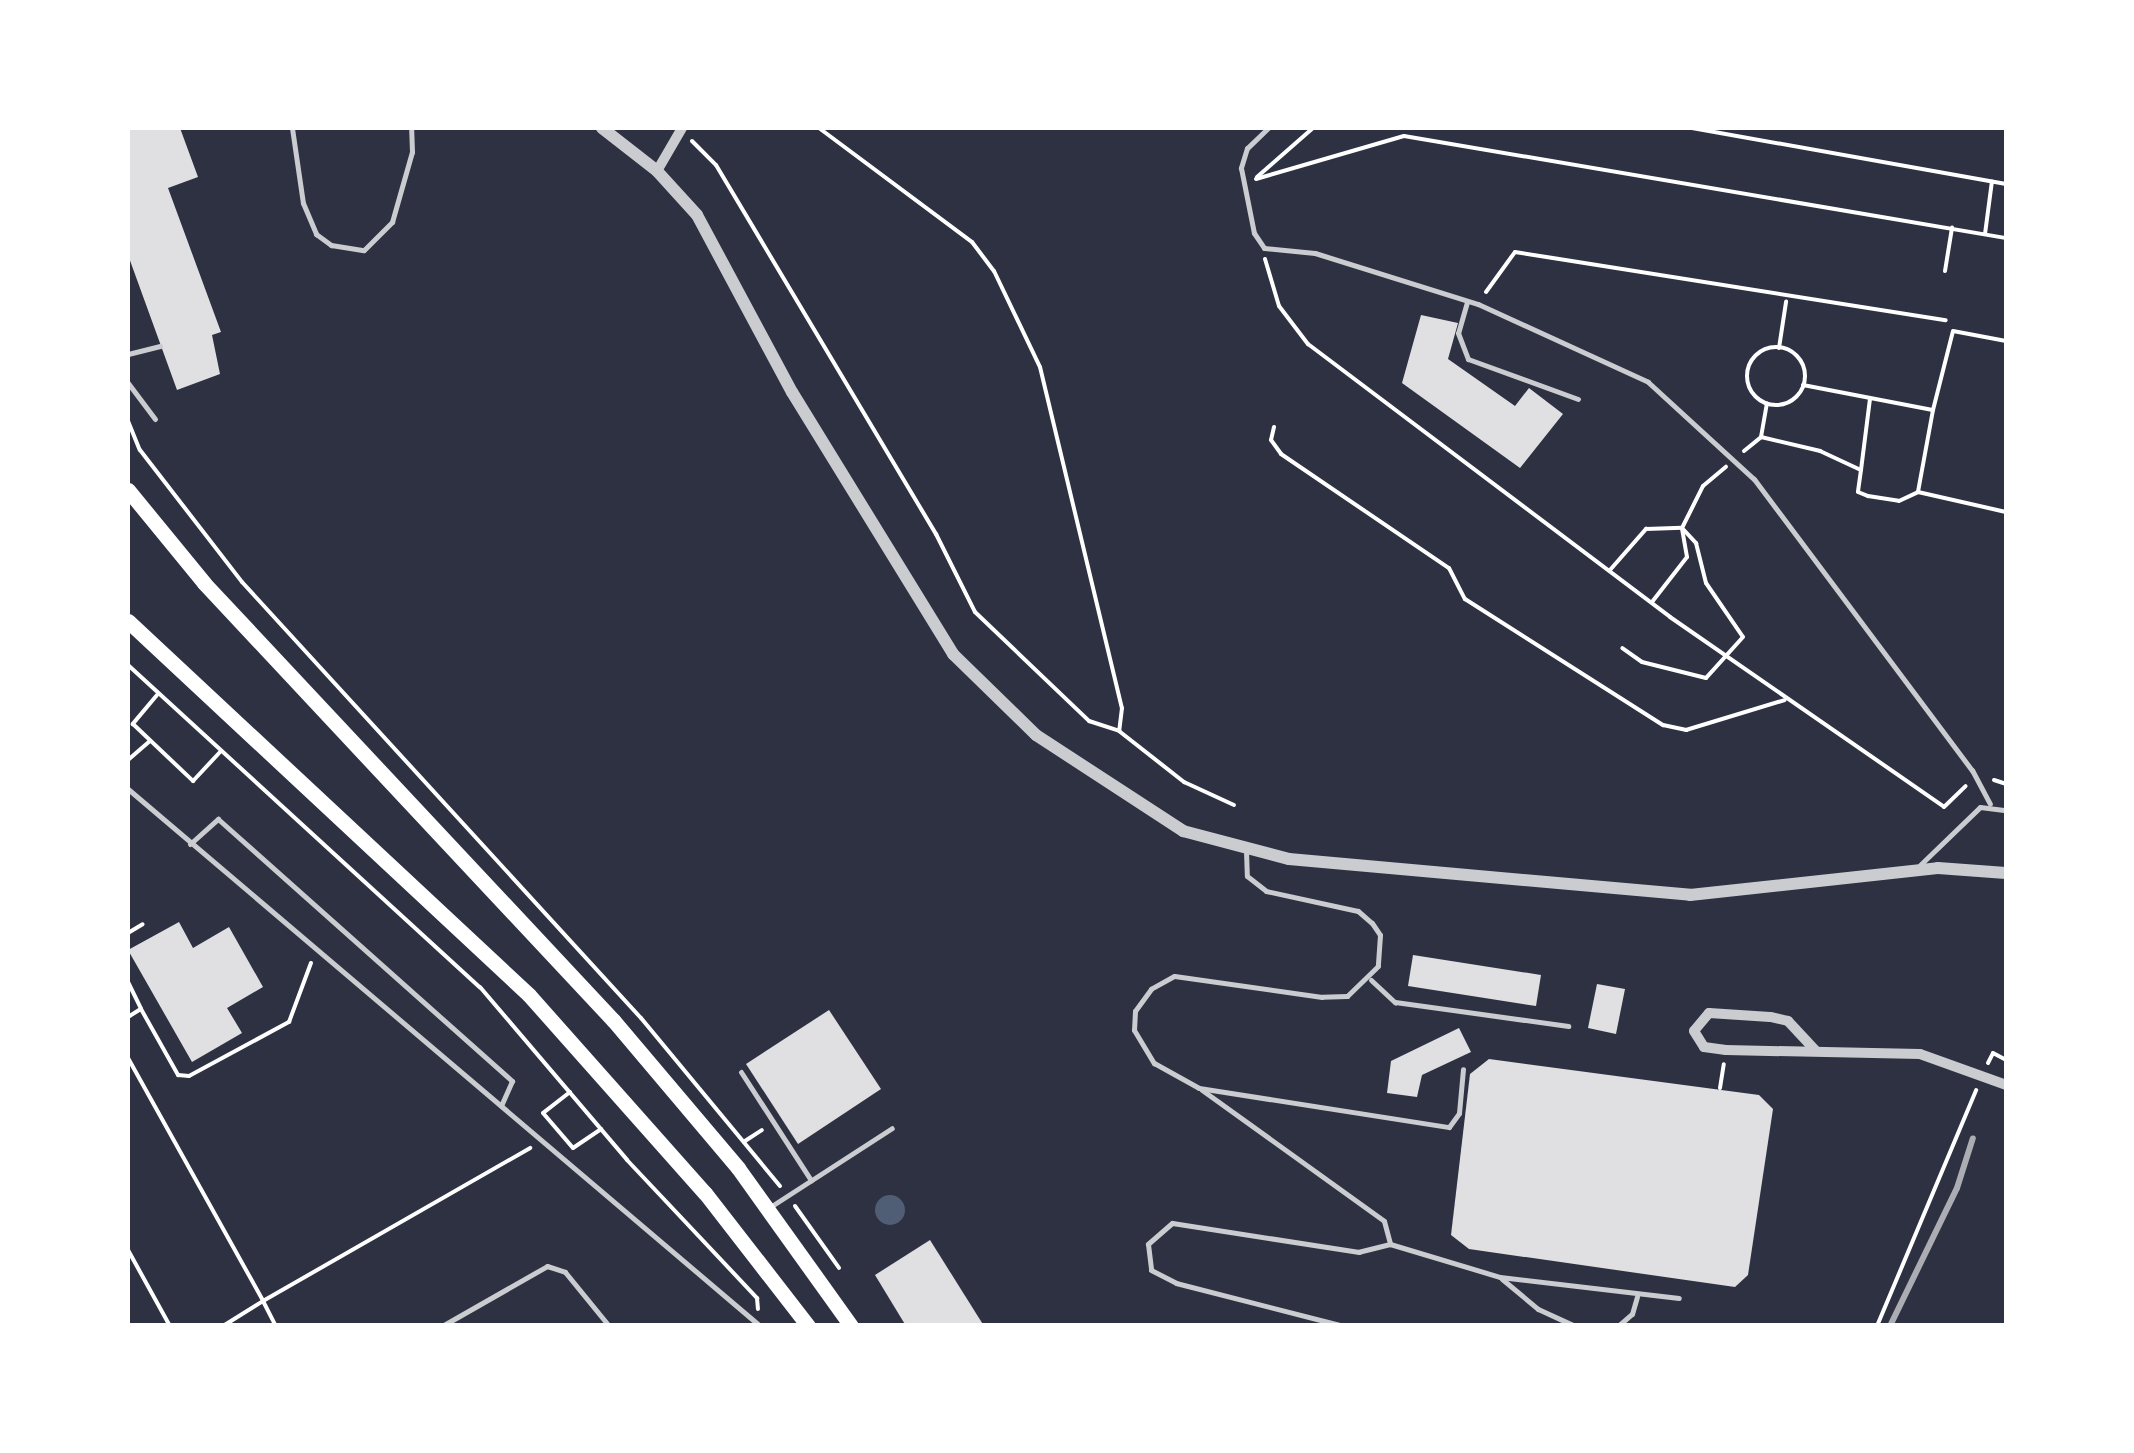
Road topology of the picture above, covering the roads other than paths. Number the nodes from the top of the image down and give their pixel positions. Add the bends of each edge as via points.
1 (292, 128) edge
2 (411, 128) edge
3 (602, 128) edge
4 (1268, 128) edge
5 (681, 130) edge
6 (657, 171) junction
7 (1468, 302) junction
8 (160, 346) dead end
9 (128, 354) edge
10 (128, 382) edge
11 (1578, 399) dead end
12 (155, 418) dead end
13 (128, 480) edge
14 (131, 494) edge
15 (128, 622) edge
16 (128, 789) edge
17 (1990, 804) junction
18 (2006, 810) edge
19 (190, 844) junction
20 (1246, 852) junction
21 (1916, 870) junction
22 (2006, 874) edge
23 (1370, 980) junction
24 (1568, 1026) dead end
25 (1815, 1050) junction
26 (1463, 1068) dead end
27 (740, 1072) dead end
28 (2006, 1085) edge
29 (1200, 1088) junction
30 (501, 1106) junction
31 (892, 1128) dead end
32 (812, 1180) junction
33 (768, 1209) junction
34 (1390, 1244) junction
35 (1500, 1277) junction
36 (1636, 1297) junction
37 (1679, 1298) dead end
38 (759, 1325) edge
39 (442, 1326) edge
40 (610, 1326) edge
41 (808, 1326) edge
42 (851, 1326) edge
43 (1343, 1326) edge
44 (1575, 1326) edge
45 (1618, 1326) edge

1 - 2 lane via 303,203 316,234 332,245 364,250 392,222 412,152
3 - 6 street
4 - 7 lane via 1247,148 1241,168 1254,233 1264,248 1316,253
5 - 6 street
6 - 20 street via 714,242 792,392 929,621 971,674 1086,771 1182,831
7 - 11 lane via 1458,332 1468,359
7 - 17 lane via 1622,364 1693,418 1776,508 1972,770
8 - 9 lane
10 - 12 lane
13 - 14 street
14 - 33 highway via 204,584 551,950
15 - 41 highway via 529,996 706,1192
16 - 19 lane
17 - 18 lane
17 - 21 lane via 1972,812
19 - 30 lane
19 - 30 lane via 218,819 512,1081
20 - 21 street via 1690,895
20 - 23 lane via 1247,876 1266,891 1358,911 1372,923 1381,948
21 - 22 street
23 - 24 lane via 1395,1002
23 - 29 lane via 1347,996 1174,976 1150,989 1135,1011 1142,1050
25 - 25 street via 1788,1021 1709,1013 1698,1022 1696,1041 1726,1050
25 - 28 street via 1920,1054
26 - 29 lane via 1459,1113 1449,1127
27 - 32 lane
29 - 34 lane via 1384,1220
30 - 38 lane
31 - 32 lane
32 - 33 lane
33 - 42 highway
34 - 35 lane
34 - 43 lane via 1359,1252 1172,1223 1148,1244 1151,1270 1176,1283
35 - 36 lane
35 - 44 lane via 1538,1309
36 - 37 lane
36 - 45 lane via 1632,1314
39 - 40 lane via 546,1266 566,1272

